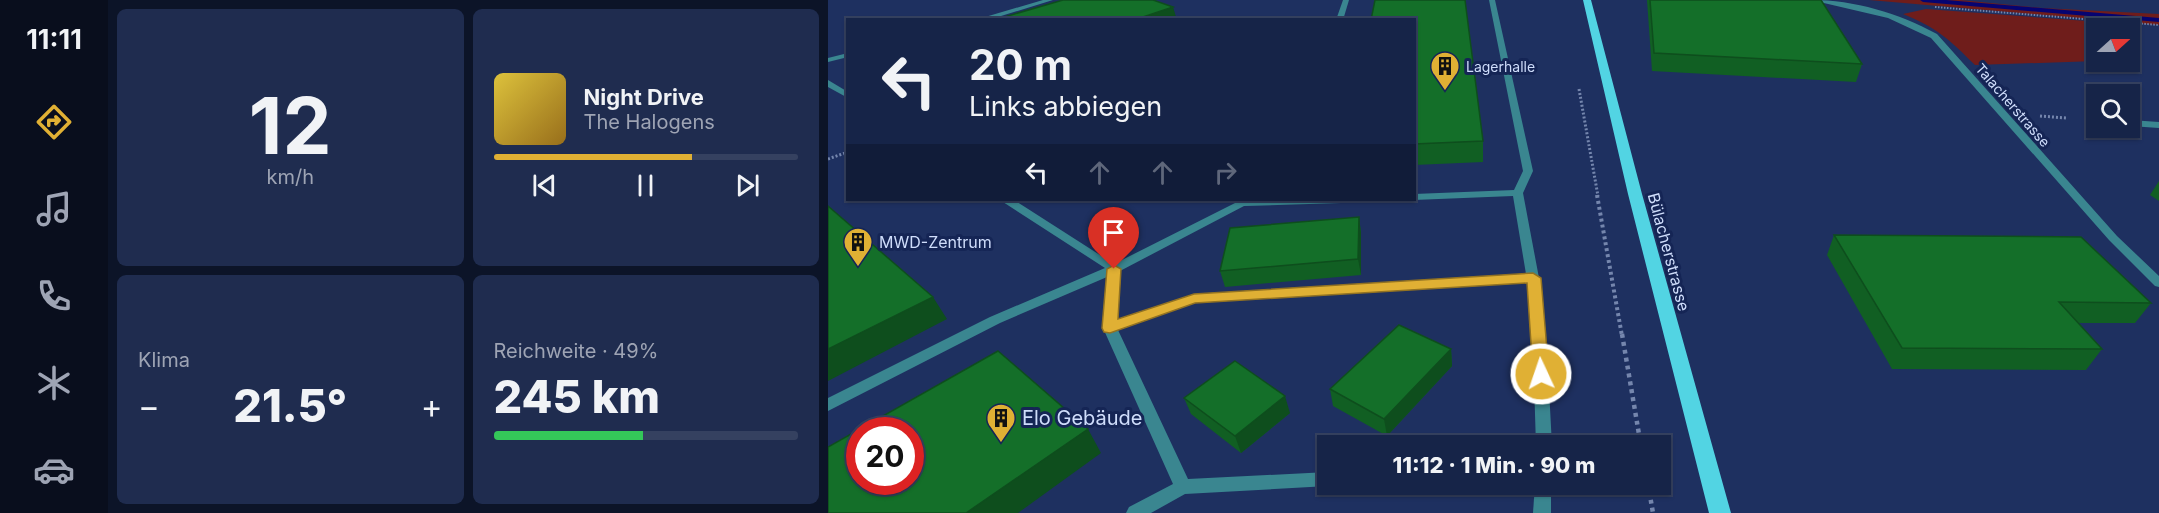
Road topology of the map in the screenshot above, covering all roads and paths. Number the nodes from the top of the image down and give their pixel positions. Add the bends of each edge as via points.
1 (1050, 0) edge
2 (1492, 0) edge
3 (1587, 0) edge
4 (1814, 0) edge
5 (1345, 1) edge
6 (1887, 13) junction
7 (985, 18) edge
8 (1340, 18) edge
9 (2159, 25) edge
10 (846, 56) edge
11 (828, 60) edge
12 (828, 82) edge
13 (1578, 83) dead end
14 (846, 95) edge
15 (2001, 113) junction
16 (2086, 119) edge
17 (2140, 124) edge
18 (2159, 125) edge
19 (846, 153) edge
20 (828, 159) edge
21 (1518, 193) junction
22 (1416, 197) edge
23 (1009, 201) edge
24 (1245, 201) edge
25 (1114, 269) junction
26 (1533, 278) junction
27 (2159, 283) edge
28 (1110, 328) junction
29 (828, 405) edge
30 (1544, 435) edge
31 (1639, 435) edge
32 (1317, 480) edge
33 (1183, 487) junction
34 (1543, 495) edge
35 (1650, 495) edge
36 (1135, 513) edge
37 (1542, 513) edge
38 (1653, 513) edge
39 (1720, 513) edge

1 - 7 street
2 - 21 street via 1528,171
3 - 39 main road, Bülacherstrasse
4 - 6 street, Talacherstrasse
5 - 8 street
6 - 9 path via 1919,6
6 - 15 street, Talacherstrasse via 1934,36
10 - 11 street
12 - 14 street
13 - 31 path
15 - 16 path
15 - 27 street, Talacherstrasse via 2113,238
17 - 18 street
19 - 20 path
21 - 22 street
21 - 26 street
23 - 25 street
24 - 25 street
25 - 28 street
25 - 29 street via 996,320
26 - 28 street via 1194,298
26 - 30 street
28 - 33 street
32 - 33 street
33 - 36 street
34 - 37 street
35 - 38 path

